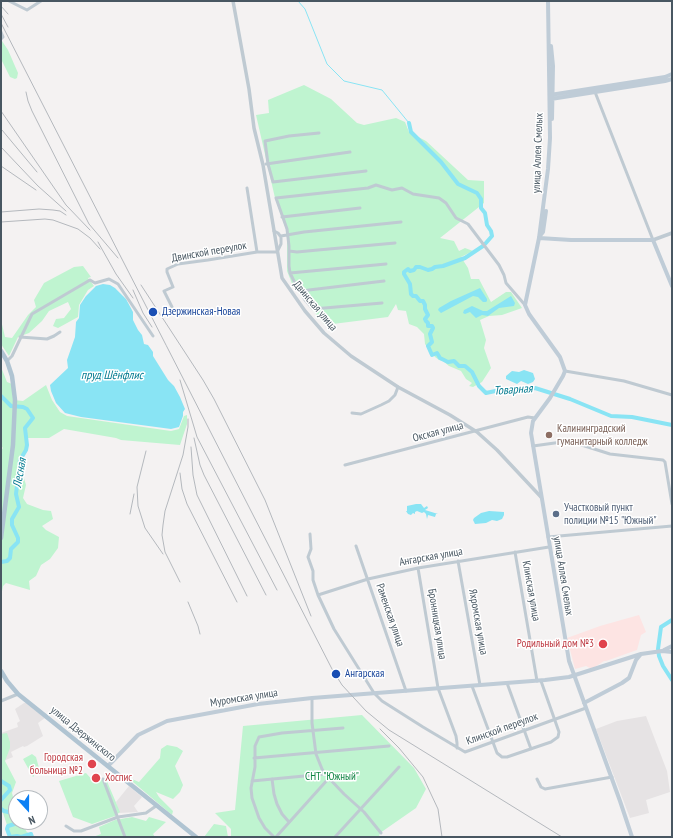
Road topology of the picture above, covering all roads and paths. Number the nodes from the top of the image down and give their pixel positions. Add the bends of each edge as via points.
1 (9, 1) edge
2 (41, 1) edge
3 (233, 1) edge
4 (549, 1) edge
5 (1, 32) edge
6 (1, 39) edge
7 (672, 74) edge
8 (672, 79) edge
9 (609, 87) junction
10 (595, 92) junction
11 (551, 97) junction
12 (319, 133) dead end
13 (350, 152) dead end
14 (268, 164) junction
15 (263, 165) junction
16 (366, 171) dead end
17 (246, 188) dead end
18 (360, 208) dead end
19 (282, 217) junction
20 (400, 222) dead end
21 (273, 231) junction
22 (672, 233) edge
23 (288, 235) junction
24 (281, 236) junction
25 (539, 238) junction
26 (653, 240) junction
27 (395, 243) dead end
28 (289, 251) junction
29 (258, 252) junction
30 (277, 252) junction
31 (386, 264) dead end
32 (290, 273) junction
33 (384, 282) dead end
34 (672, 286) edge
35 (300, 292) junction
36 (382, 303) dead end
37 (525, 304) junction
38 (172, 307) dead end
39 (60, 332) dead end
40 (154, 336) dead end
41 (20, 337) junction
42 (1, 351) edge
43 (7, 361) junction
44 (565, 371) junction
45 (398, 387) junction
46 (672, 396) edge
47 (352, 413) dead end
48 (535, 418) junction
49 (475, 431) junction
50 (533, 446) junction
51 (345, 465) dead end
52 (541, 497) junction
53 (672, 504) edge
54 (672, 526) edge
55 (310, 534) dead end
56 (548, 537) junction
57 (1, 538) edge
58 (356, 546) dead end
59 (549, 547) junction
60 (515, 552) junction
61 (458, 561) junction
62 (418, 568) junction
63 (368, 579) junction
64 (318, 595) junction
65 (672, 646) edge
66 (663, 651) junction
67 (672, 652) edge
68 (635, 658) junction
69 (1, 671) edge
70 (574, 675) junction
71 (539, 681) junction
72 (506, 683) junction
73 (480, 685) junction
74 (438, 686) junction
75 (472, 686) junction
76 (406, 691) junction
77 (374, 693) junction
78 (18, 694) junction
79 (312, 698) junction
80 (1, 701) edge
81 (584, 703) junction
82 (586, 708) junction
83 (554, 720) junction
84 (343, 728) dead end
85 (313, 730) junction
86 (524, 731) junction
87 (492, 742) junction
88 (389, 746) dead end
89 (457, 748) junction
90 (531, 749) junction
91 (316, 753) junction
92 (254, 758) junction
93 (108, 766) junction
94 (399, 768) dead end
95 (325, 774) junction
96 (612, 777) junction
97 (329, 778) junction
98 (104, 779) dead end
99 (272, 779) junction
100 (537, 779) dead end
101 (252, 781) junction
102 (156, 806) junction
103 (361, 809) junction
104 (118, 817) junction
105 (289, 822) junction
106 (66, 826) dead end
107 (381, 833) dead end
108 (125, 837) edge
109 (196, 837) edge
110 (275, 837) edge
111 (335, 837) edge
112 (632, 837) edge

1 - 2 street via 27,10
3 - 15 street, Двинская улица via 254,128
4 - 11 main road, улица Аллея Смелых
5 - 6 street
7 - 9 main road
8 - 9 main road via 665,82
9 - 10 main road
9 - 11 main road
10 - 11 main road
10 - 26 street
11 - 25 main road, улица Аллея Смелых via 549,158
12 - 14 street via 265,141
13 - 14 street
14 - 15 street
14 - 16 street via 274,182
15 - 21 street, Двинская улица
17 - 29 street
18 - 19 street
19 - 23 street
19 - 37 street via 276,199 278,198 376,185 392,190 402,188 413,194 439,198 446,203 456,218 468,224 499,265 506,283
20 - 23 street
21 - 24 street
21 - 30 street, Двинская улица
22 - 26 street
23 - 24 street
23 - 28 street
24 - 30 street
25 - 26 main road
25 - 37 main road, улица Аллея Смелых
26 - 34 main road
27 - 28 street
28 - 32 street
29 - 30 street, Двинской переулок
29 - 38 street, Двинской переулок via 178,264 167,269 173,287 164,291
30 - 45 street, Двинская улица via 282,278 324,333 351,356
31 - 32 street
32 - 35 street
33 - 35 street
35 - 36 street via 313,309
37 - 44 main road via 529,314 560,357
39 - 41 street via 47,338
40 - 41 street via 118,284 109,279 95,283 90,280 32,314
41 - 43 street via 12,356
42 - 43 main road
43 - 57 main road via 12,376 14,407 12,452
44 - 46 street via 624,381
44 - 48 main road, улица Аллея Смелых
45 - 47 street via 389,401 361,414
45 - 49 street, Двинская улица
48 - 49 street, Окская улица via 528,417
48 - 50 main road, улица Аллея Смелых via 531,428
49 - 51 street, Окская улица
49 - 52 street, Двинская улица via 497,450
50 - 52 main road, улица Аллея Смелых
50 - 53 street via 569,441 610,454 664,460
52 - 56 main road, улица Аллея Смелых
54 - 56 street
55 - 64 street via 311,549 308,557
56 - 59 main road, улица Аллея Смелых
58 - 63 street, Раменская улица
59 - 60 street, Ангарская улица
59 - 70 main road, улица Аллея Смелых via 567,654
60 - 61 street, Ангарская улица
60 - 71 street, Клинская улица
61 - 62 street, Ангарская улица
61 - 73 street, Яхромская улица
62 - 63 street, Ангарская улица
62 - 74 street, Бронницкая улица
63 - 64 street, Ангарская улица
63 - 76 street, Раменская улица
64 - 77 street via 334,629
65 - 66 main road
66 - 67 main road
66 - 68 main road via 641,654
68 - 70 main road
68 - 81 main road via 629,678
69 - 78 main road, улица Дзержинского
70 - 71 main road
70 - 81 main road, улица Аллея Смелых
71 - 72 main road
71 - 83 street, Клинской переулок
72 - 73 main road
72 - 86 street
73 - 75 main road
74 - 75 main road
74 - 76 main road
74 - 89 street via 456,736
75 - 87 street
76 - 77 main road, Муромская улица
77 - 79 main road, Муромская улица
77 - 89 street via 382,701
78 - 80 street
78 - 93 main road, улица Дзержинского
79 - 85 street
79 - 93 main road, Муромская улица via 258,704 167,721 138,736
81 - 82 main road, улица Аллея Смелых
82 - 83 street, Клинской переулок
82 - 96 main road, улица Аллея Смелых
83 - 86 street, Клинской переулок
83 - 90 street, Клинской переулок via 559,732 558,737
84 - 85 street
85 - 91 street
85 - 92 street via 261,736 255,746
86 - 87 street, Клинской переулок
86 - 90 street
87 - 89 street, Клинской переулок via 465,752
87 - 90 street, Клинской переулок via 502,757
88 - 91 street
91 - 92 street
91 - 95 street
92 - 101 street
93 - 102 main road, улица Дзержинского
94 - 103 street
95 - 97 street
95 - 99 street
96 - 100 street via 545,788 541,787
96 - 112 main road, улица Аллея Смелых
97 - 103 street
97 - 105 street
98 - 104 street
99 - 101 street
99 - 105 street via 277,804
101 - 110 street via 252,798 256,812 265,828
102 - 104 street via 146,813
102 - 109 main road, улица Дзержинского
103 - 107 street
103 - 111 street
104 - 106 street via 81,831 74,831
104 - 108 street
105 - 110 street

